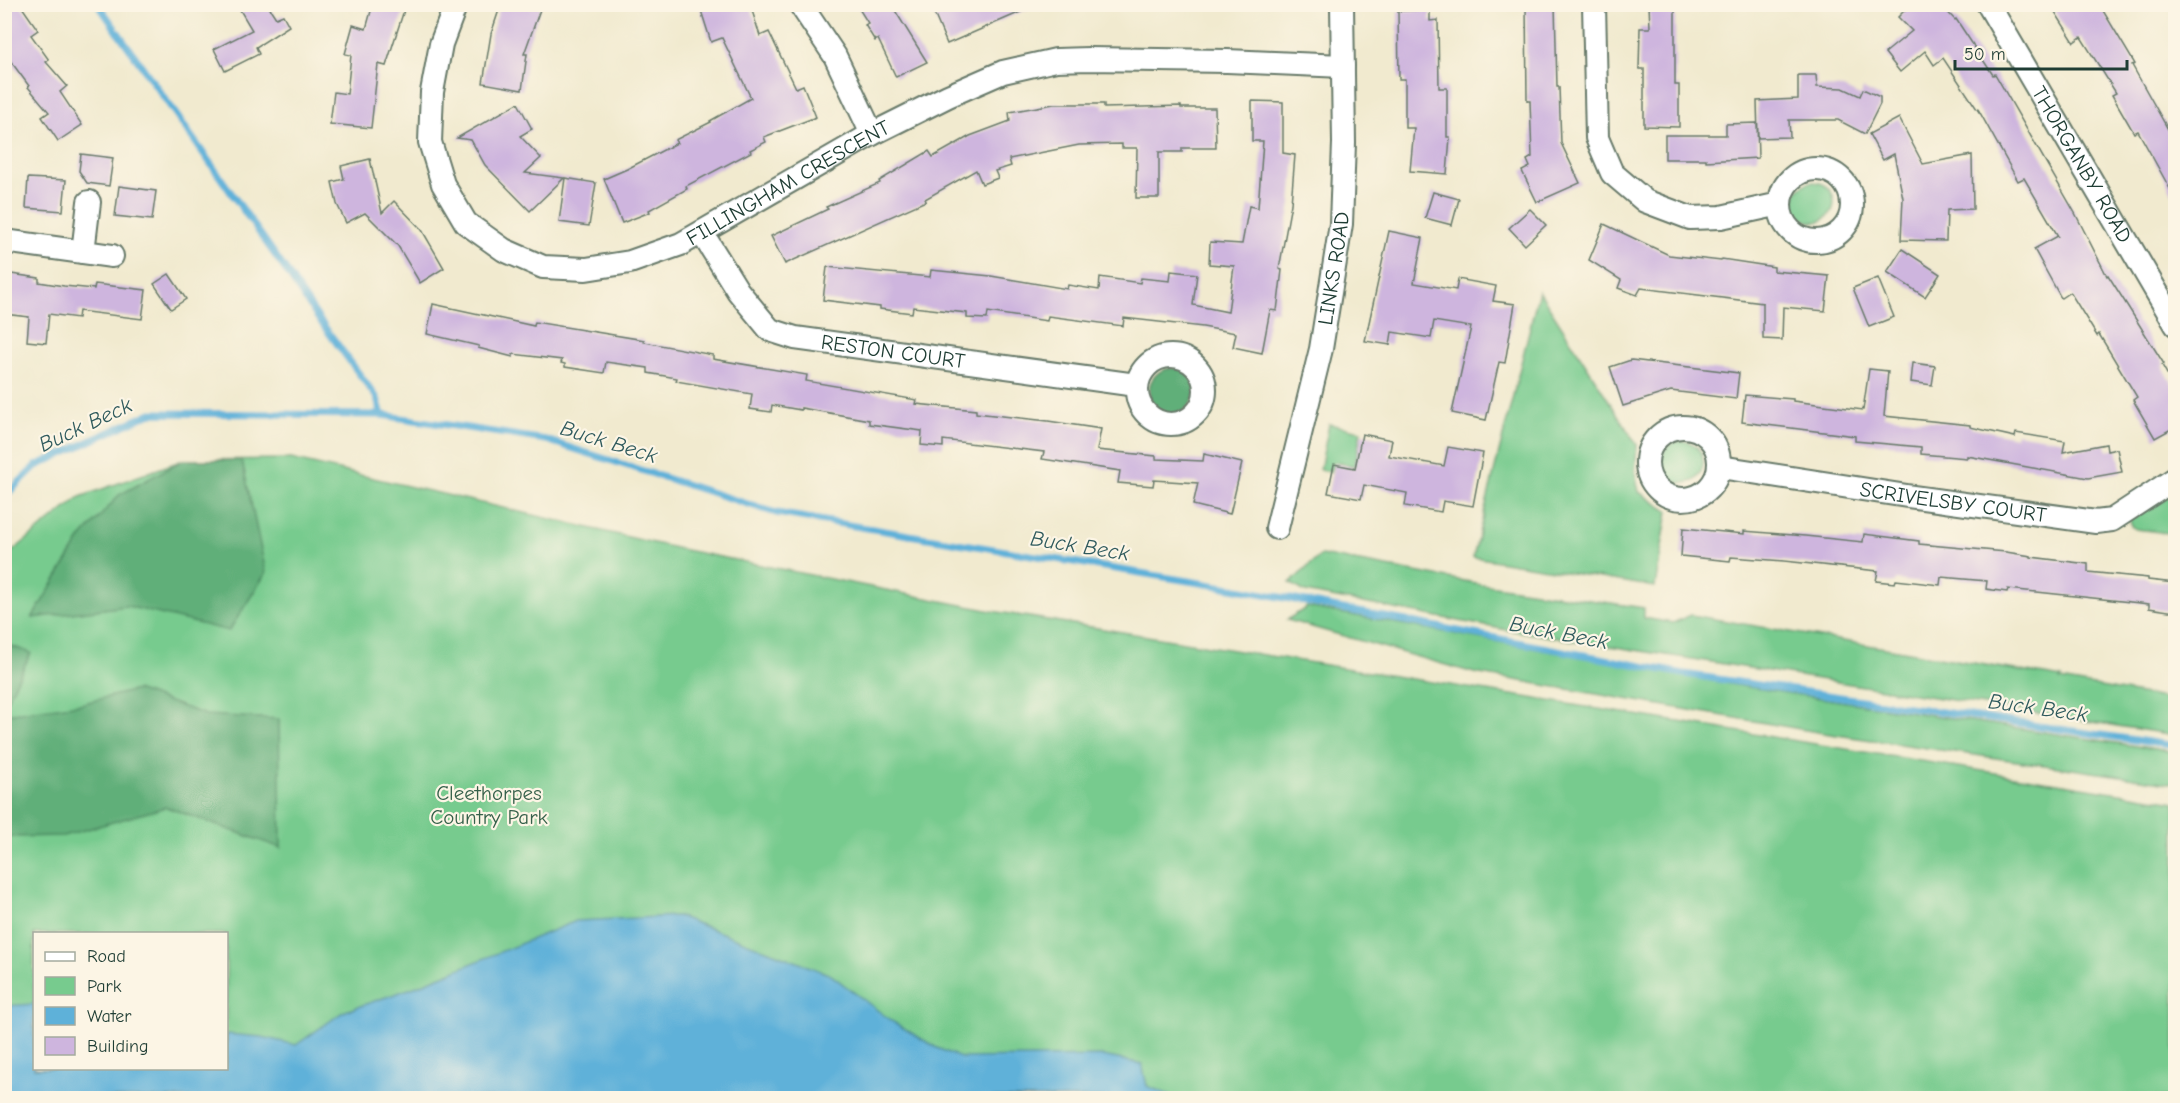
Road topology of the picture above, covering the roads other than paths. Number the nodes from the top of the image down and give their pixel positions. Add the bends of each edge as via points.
1 (456, 4) edge
2 (800, 4) edge
3 (1342, 4) edge
4 (1594, 4) edge
5 (1988, 4) edge
6 (1343, 66) junction
7 (872, 134) junction
8 (89, 202) dead end
9 (1780, 204) dead end
10 (702, 233) junction
11 (4, 241) edge
12 (83, 252) junction
13 (112, 256) dead end
14 (2175, 325) edge
15 (1136, 384) dead end
16 (1720, 467) dead end
17 (2175, 478) edge
18 (1277, 528) dead end

1 - 10 street, FILLINGHAM CRESCENT via 435,68 430,142 444,184 466,223 504,250 543,267 586,269 630,262
2 - 7 street via 835,56
3 - 6 street, LINKS ROAD
4 - 9 street via 1597,138 1612,173 1645,201 1690,218 1721,218
5 - 14 street, THORGANBY ROAD
6 - 7 street, FILLINGHAM CRESCENT via 1056,60 1003,72
6 - 18 street, LINKS ROAD via 1341,224 1321,349
7 - 10 street, FILLINGHAM CRESCENT
8 - 12 street
10 - 15 street, RESTON COURT via 738,291 770,330 795,338
11 - 12 street
12 - 13 street
16 - 17 street, SCRIVELSBY COURT via 2096,522 2112,520

